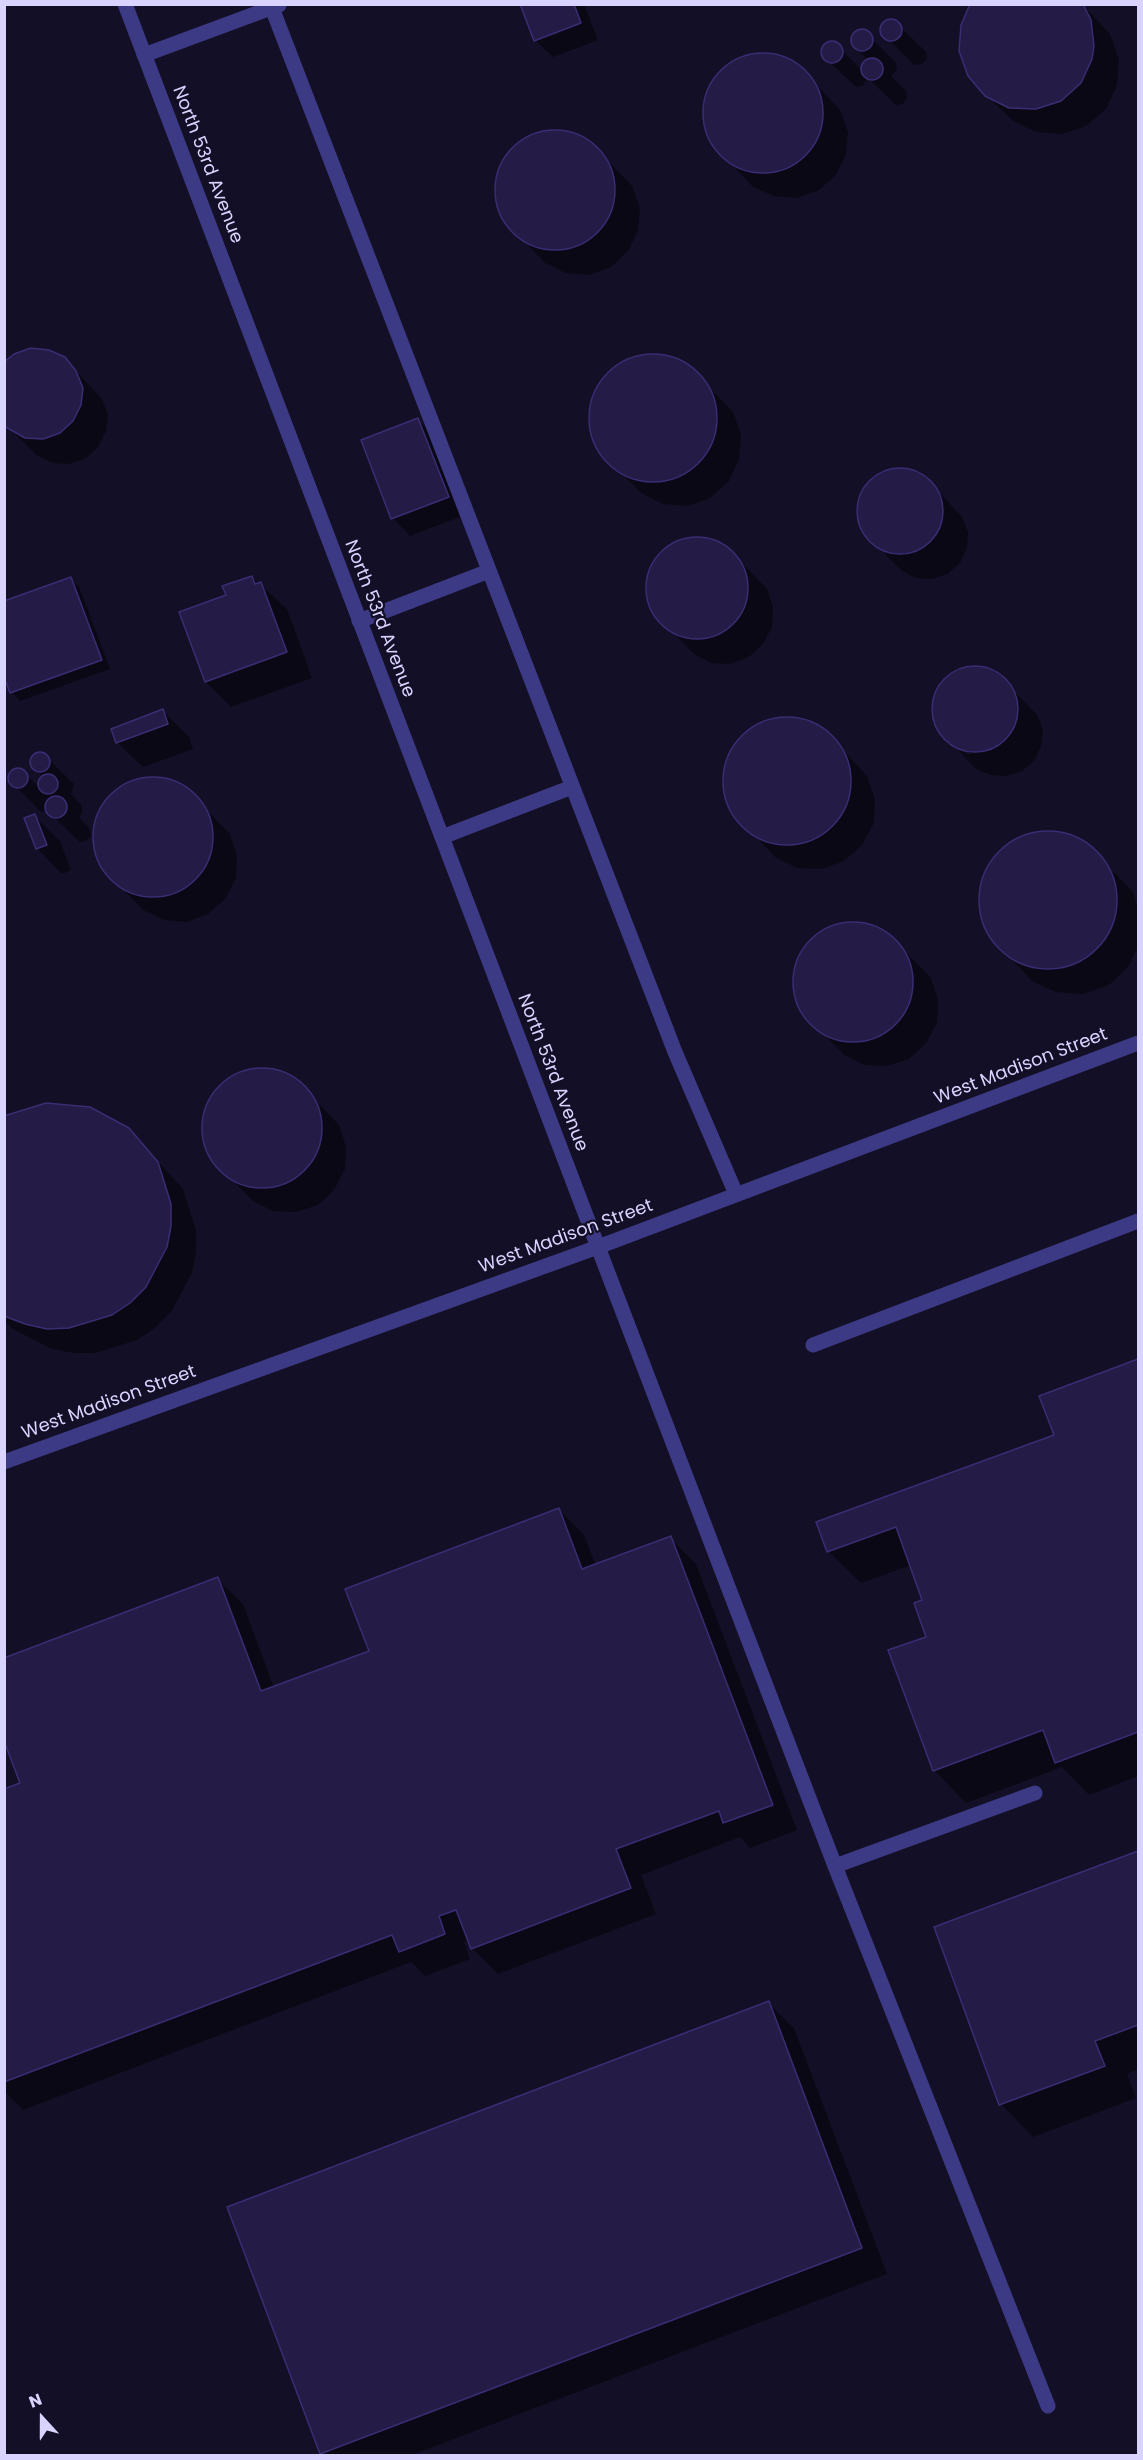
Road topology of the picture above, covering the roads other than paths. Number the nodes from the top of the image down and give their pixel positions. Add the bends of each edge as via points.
1 (125, 4) edge
2 (276, 6) edge
3 (144, 55) junction
4 (489, 571) junction
5 (359, 621) junction
6 (572, 787) junction
7 (442, 837) junction
8 (1138, 1043) edge
9 (736, 1194) junction
10 (1138, 1221) edge
11 (598, 1247) junction
12 (813, 1345) dead end
13 (4, 1462) edge
14 (1035, 1792) dead end
15 (835, 1866) junction
16 (1048, 2406) dead end

1 - 3 street, North 53rd Avenue
2 - 3 street
2 - 4 street
3 - 5 street, North 53rd Avenue
4 - 5 street
4 - 6 street
5 - 7 street, North 53rd Avenue
6 - 7 street
6 - 9 street via 675,1052
7 - 11 street, North 53rd Avenue
8 - 9 street, West Madison Street
9 - 11 street, West Madison Street
10 - 12 street
11 - 13 street, West Madison Street
11 - 15 street, North 53rd Avenue
14 - 15 street
15 - 16 street, North 53rd Avenue

